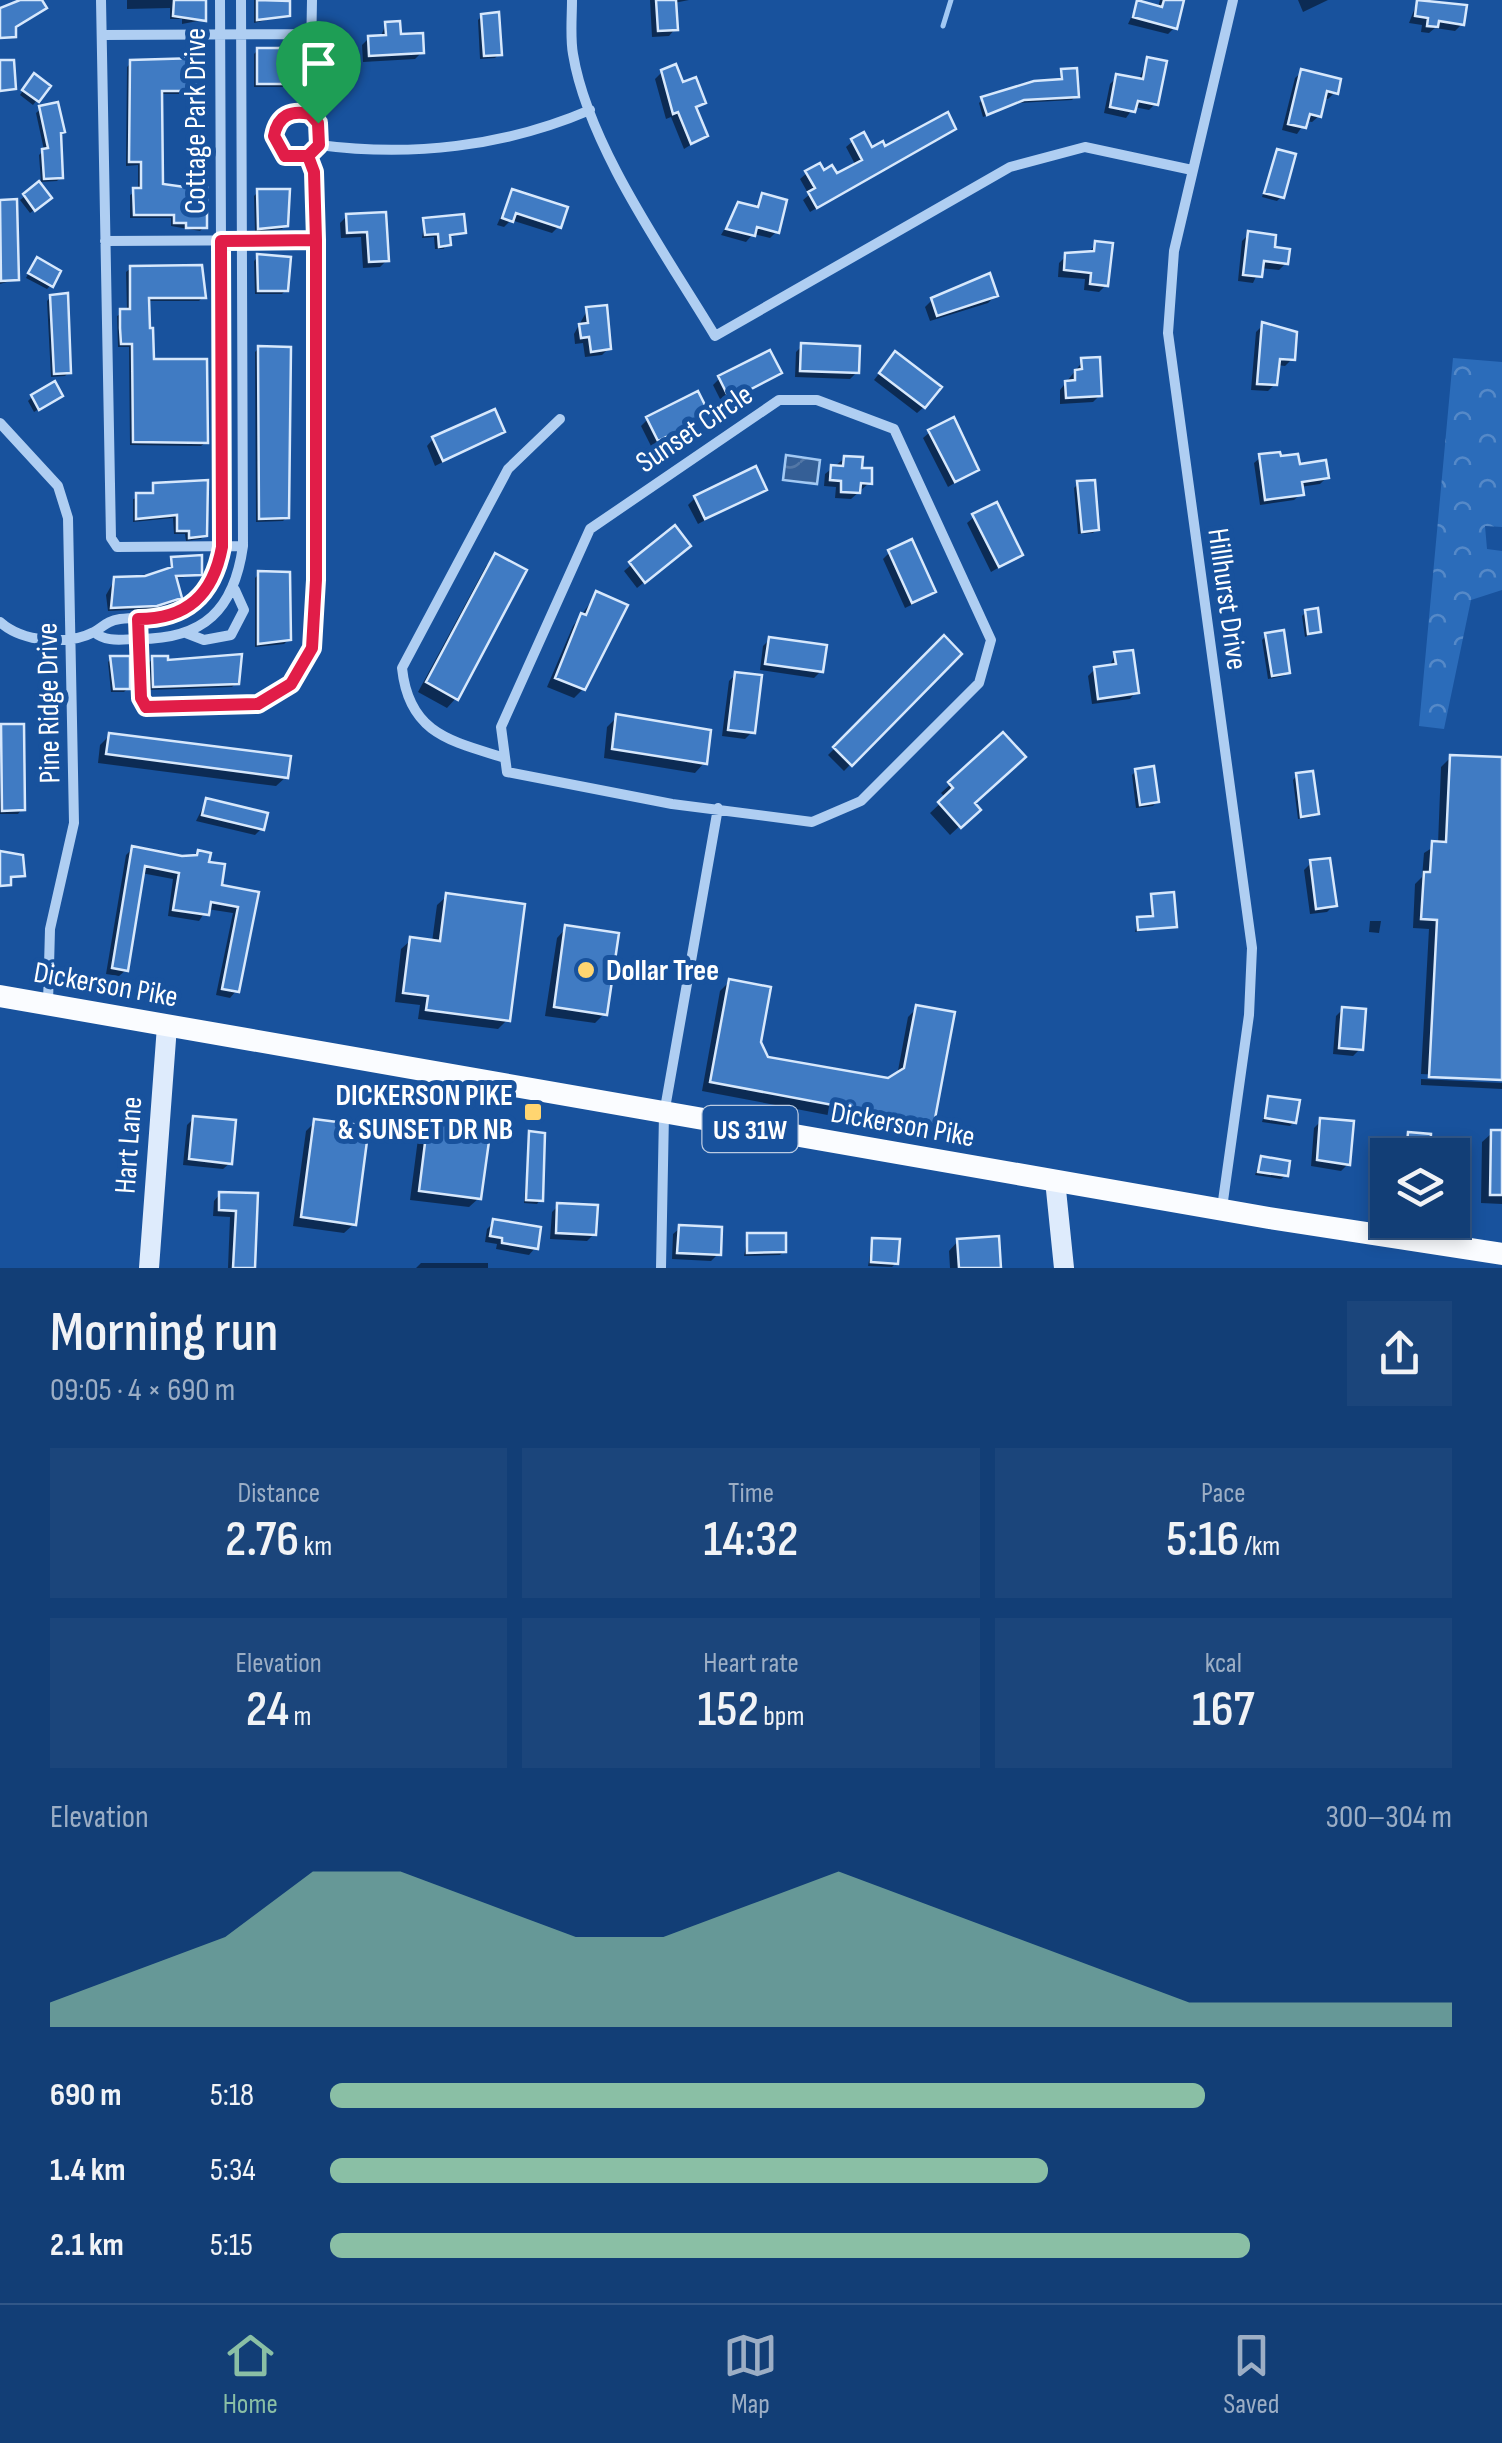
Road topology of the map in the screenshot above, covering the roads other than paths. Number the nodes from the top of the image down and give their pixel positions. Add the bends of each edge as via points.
1 (101, 0) edge
2 (220, 0) edge
3 (242, 0) edge
4 (312, 0) edge
5 (572, 0) edge
6 (1233, 0) edge
7 (220, 34) junction
8 (242, 34) junction
9 (312, 34) junction
10 (102, 35) junction
11 (590, 110) junction
12 (310, 114) junction
13 (319, 145) junction
14 (308, 156) junction
15 (1192, 170) junction
16 (316, 240) junction
17 (105, 241) junction
18 (221, 241) junction
19 (243, 241) junction
20 (560, 418) dead end
21 (0, 423) edge
22 (243, 546) junction
23 (222, 547) junction
24 (235, 590) junction
25 (138, 619) junction
26 (0, 622) edge
27 (94, 632) junction
28 (186, 633) junction
29 (73, 635) junction
30 (138, 639) junction
31 (506, 758) junction
32 (718, 808) junction
33 (0, 996) edge
34 (48, 1004) junction
35 (168, 1026) junction
36 (664, 1114) junction
37 (1055, 1180) junction
38 (1222, 1210) junction
39 (1502, 1254) edge
40 (149, 1268) edge
41 (662, 1268) edge
42 (1064, 1268) edge

1 - 10 street
2 - 7 street, Cottage Park Drive
3 - 8 street, Cottage Park Drive
4 - 9 street
5 - 11 street via 573,54
6 - 15 street, Hillhurst Drive
7 - 8 street
7 - 10 street
7 - 18 street, Cottage Park Drive
8 - 9 street
8 - 19 street, Cottage Park Drive
9 - 12 street
10 - 17 street
11 - 13 street via 452,148
11 - 15 street via 629,192 715,336 1010,166 1086,147
12 - 13 street via 320,130
12 - 14 street via 285,116 274,136 285,156
13 - 14 street
14 - 16 street
15 - 38 street, Hillhurst Drive via 1174,251 1168,333 1252,948
16 - 19 street
16 - 30 street via 316,618 303,669 258,704 146,707
17 - 18 street
17 - 23 street via 111,538 117,547
18 - 19 street
18 - 23 street, Cottage Park Drive
19 - 22 street, Cottage Park Drive
20 - 31 street via 508,469 402,668 413,707 438,737
21 - 29 street, Pine Ridge Drive via 50,475 65,501
22 - 23 street
22 - 24 street, Cottage Park Drive
23 - 25 street, Cottage Park Drive via 216,575 192,605 158,619
24 - 28 street
24 - 28 street, Cottage Park Drive via 244,610 232,635 204,640
25 - 27 street, Cottage Park Drive via 102,623
25 - 30 street
26 - 29 street, Cottage Park Drive via 22,636
27 - 29 street, Cottage Park Drive
27 - 30 street, Cottage Park Drive
28 - 30 street, Cottage Park Drive
29 - 34 street, Pine Ridge Drive via 74,823 50,929
31 - 32 street, Sunset Circle via 508,772
31 - 32 street, Sunset Circle via 501,727 590,528 779,400 817,400 866,415 894,429 991,640 979,684 861,801 812,822
32 - 36 street
33 - 34 main road, Dickerson Pike / US 31W
34 - 35 main road, Dickerson Pike / US 31W
35 - 36 main road, Dickerson Pike / US 31W
35 - 40 main road, Hart Lane
36 - 37 main road, Dickerson Pike / US 31W
36 - 41 street
37 - 38 main road, Dickerson Pike / US 31W
37 - 42 main road
38 - 39 main road, Dickerson Pike / US 31W

